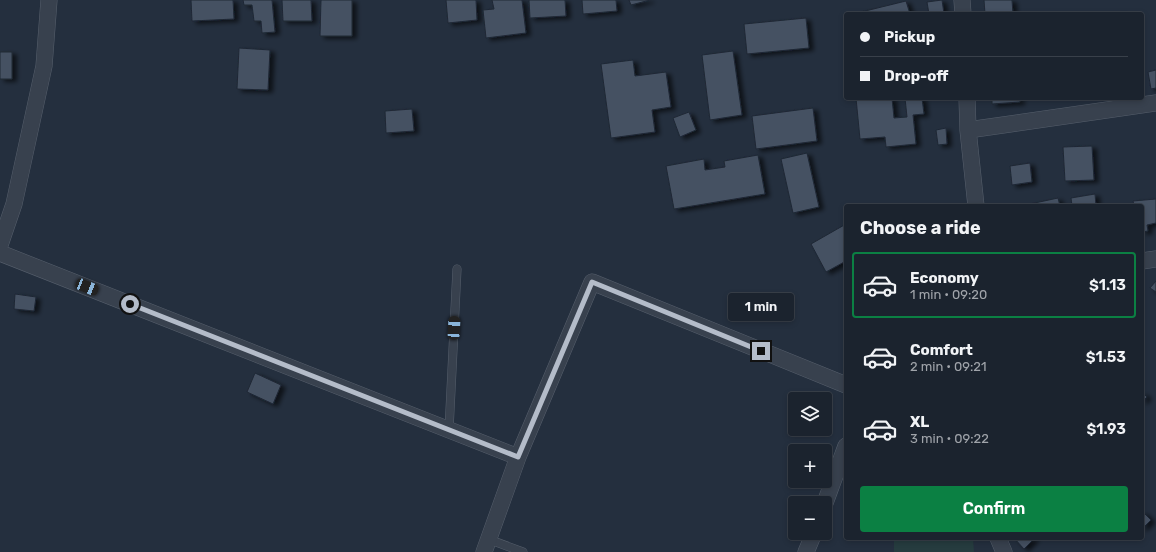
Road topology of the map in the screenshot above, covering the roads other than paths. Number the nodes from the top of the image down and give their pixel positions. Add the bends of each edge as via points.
1 (49, 0) edge
2 (962, 0) edge
3 (963, 12) edge
4 (967, 100) edge
5 (1156, 103) edge
6 (968, 130) junction
7 (976, 204) edge
8 (0, 245) edge
9 (0, 253) edge
10 (1156, 259) edge
11 (1144, 261) edge
12 (457, 269) dead end
13 (844, 384) edge
14 (449, 430) junction
15 (844, 451) edge
16 (518, 457) junction
17 (828, 496) edge
18 (811, 540) edge
19 (999, 540) edge
20 (486, 546) edge
21 (523, 552) edge
22 (806, 552) edge
23 (1004, 552) edge

1 - 8 street via 44,66 14,204
2 - 3 street
4 - 6 street
5 - 6 street
6 - 7 street
9 - 14 street
10 - 11 street
12 - 14 lane
13 - 16 street via 592,282
14 - 16 street
15 - 17 street
16 - 20 street
18 - 22 street
19 - 23 street
20 - 21 lane

